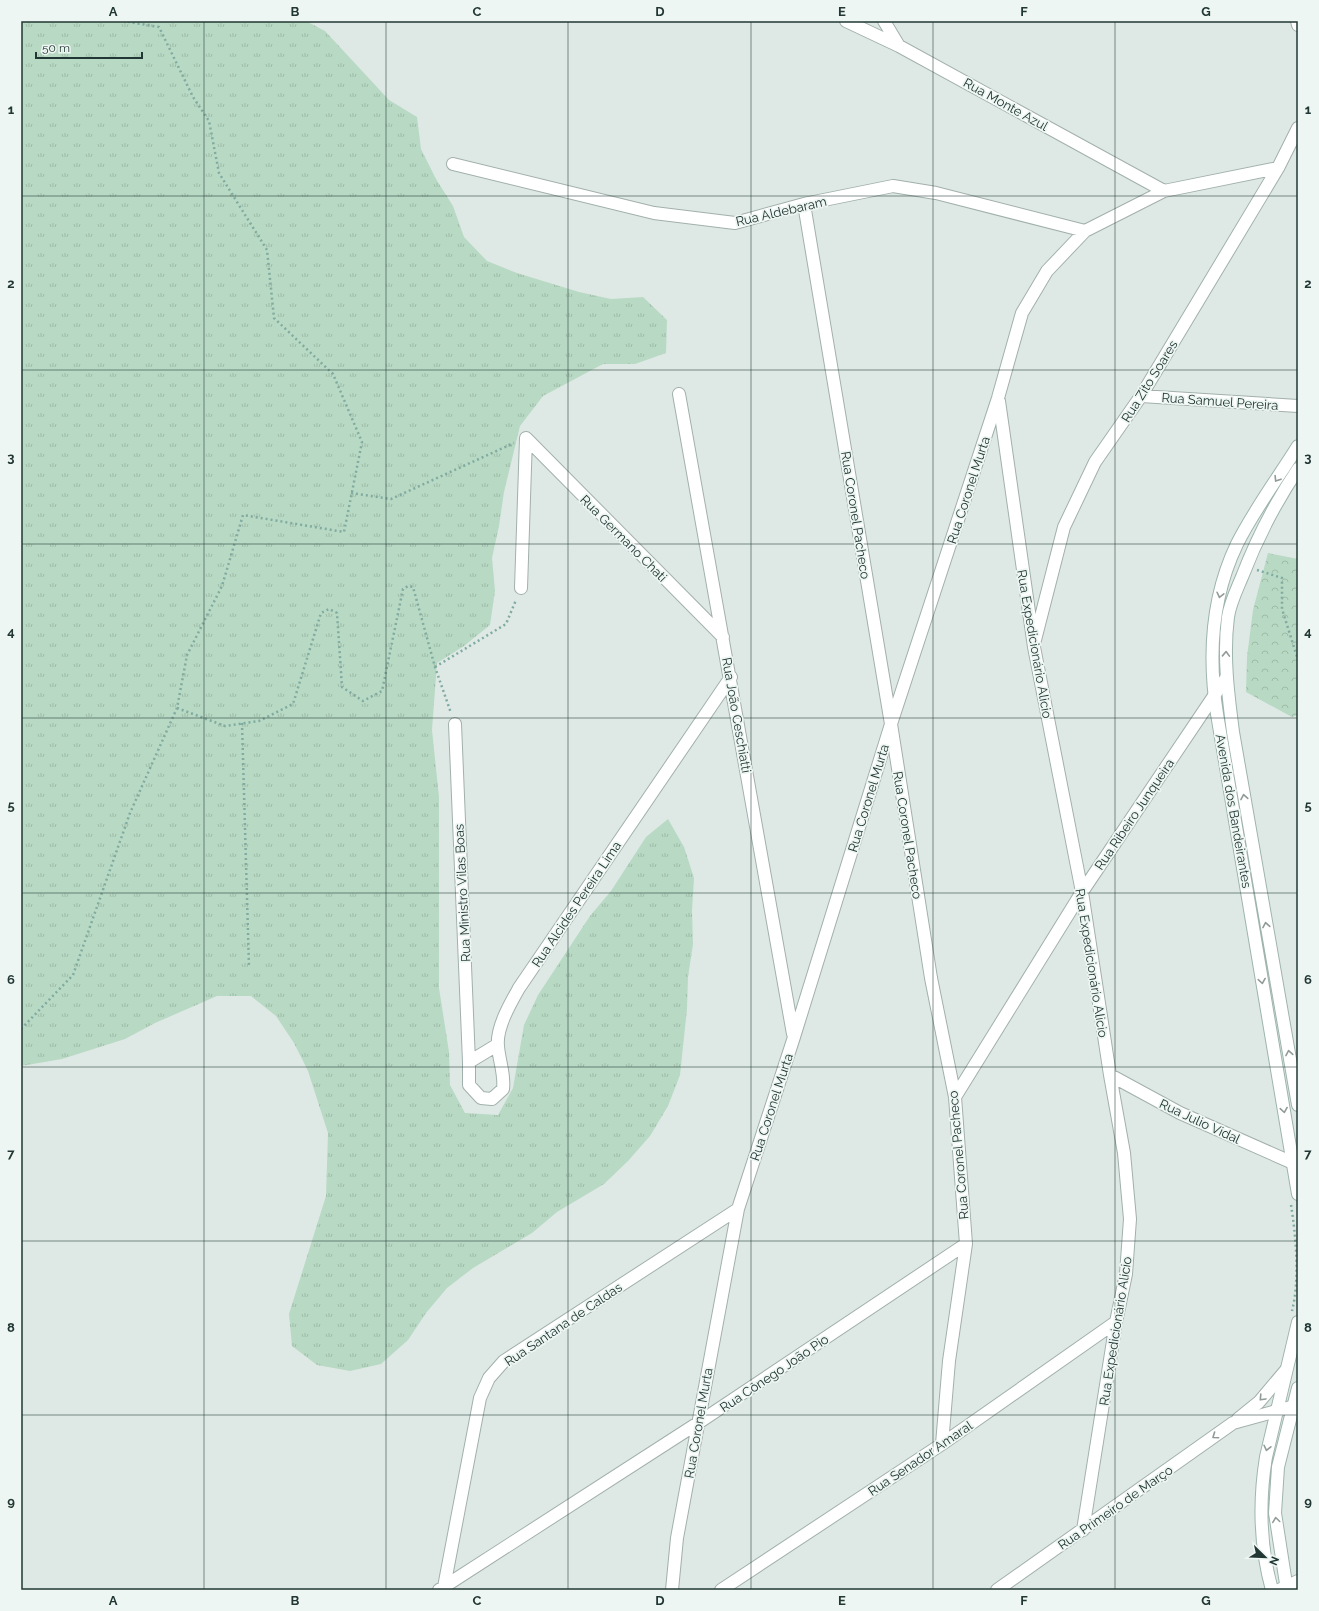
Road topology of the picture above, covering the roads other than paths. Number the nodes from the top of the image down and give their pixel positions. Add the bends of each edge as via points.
1 (846, 21) edge
2 (884, 21) edge
3 (1297, 21) edge
4 (1298, 24) edge
5 (899, 46) junction
6 (1298, 128) edge
7 (453, 164) dead end
8 (1278, 168) junction
9 (1164, 191) junction
10 (804, 204) junction
11 (1085, 231) junction
12 (679, 394) dead end
13 (1141, 396) junction
14 (998, 398) junction
15 (1298, 406) edge
16 (1298, 446) edge
17 (1298, 469) edge
18 (521, 588) road end
19 (723, 637) junction
20 (1034, 647) junction
21 (731, 677) junction
22 (1226, 678) junction
23 (1214, 694) junction
24 (454, 724) road end
25 (890, 724) junction
26 (1082, 892) junction
27 (794, 1037) junction
28 (497, 1045) junction
29 (469, 1062) junction
30 (1110, 1074) junction
31 (955, 1097) junction
32 (1298, 1105) edge
33 (1292, 1163) junction
34 (1294, 1196) edge
35 (738, 1209) junction
36 (966, 1244) junction
37 (1295, 1318) edge
38 (1116, 1322) junction
39 (1286, 1370) junction
40 (1298, 1388) edge
41 (1296, 1406) edge
42 (1276, 1410) junction
43 (698, 1423) junction
44 (1233, 1423) junction
45 (942, 1444) junction
46 (1083, 1530) junction
47 (1298, 1580) edge
48 (441, 1588) edge
49 (1284, 1589) edge
50 (672, 1590) edge
51 (721, 1590) edge
52 (997, 1590) edge
53 (1272, 1590) edge

1 - 5 street, Rua Monte Azul
2 - 5 street
3 - 4 street
5 - 9 street, Rua Monte Azul
6 - 8 street, Rua Zito Soares
7 - 10 street, Rua Aldebaram via 654,213 735,223
8 - 9 street, Rua Coronel Murta
8 - 13 street, Rua Zito Soares
9 - 11 street, Rua Coronel Murta
10 - 11 street, Rua Aldebaram via 893,186 936,193
10 - 25 street, Rua Coronel Pacheco
11 - 14 street, Rua Coronel Murta via 1047,271 1022,313
12 - 19 street, Rua João Ceschiatti
13 - 15 street, Rua Samuel Pereira
13 - 20 street, Rua Zito Soares via 1095,462 1064,526
14 - 20 street, Rua Expedicionário Alicio
14 - 25 street, Rua Coronel Murta
16 -> 23 street, Avenida dos Bandeirantes via 1246,528 1229,562 1212,643
22 -> 17 street, Avenida dos Bandeirantes via 1228,616 1256,540
18 - 19 street, Rua Germano Chati via 526,438
19 - 21 street, Rua João Ceschiatti
20 - 26 street, Rua Expedicionário Alicio
21 - 27 street, Rua João Ceschiatti
21 - 28 street, Rua Alcides Pereira Lima via 519,988 504,1017
22 - 23 street, Rua Ribeiro Junqueira
32 -> 22 street, Avenida dos Bandeirantes via 1233,732
23 - 26 street, Rua Ribeiro Junqueira
23 -> 33 street, Avenida dos Bandeirantes
24 - 29 street, Rua Ministro Vilas Boas
25 - 27 street, Rua Coronel Murta
25 - 31 street, Rua Coronel Pacheco via 930,978
26 - 30 street, Rua Expedicionário Alicio
26 - 31 street, Rua Ribeiro Junqueira
27 - 35 street, Rua Coronel Murta
28 - 29 street
28 - 29 street, Rua Alcides Pereira Lima via 504,1077 503,1089 492,1098 481,1098 469,1085
30 - 33 street, Rua Julio Vidal via 1180,1113
30 - 38 street, Rua Expedicionário Alicio via 1124,1153 1130,1220 1126,1274
31 - 36 street, Rua Coronel Pacheco
33 - 34 street, Avenida dos Bandeirantes
35 - 43 street, Rua Coronel Murta
35 - 48 street, Rua Santana de Caldas via 504,1361 488,1378 480,1398
36 - 43 street, Rua Cônego João Pio
36 - 45 street, Rua Coronel Pacheco via 949,1361
37 - 39 street
38 - 45 street, Rua Senador Amaral
38 - 46 street, Rua Expedicionário Alicio
39 - 42 street
39 -> 44 street, Rua Primeiro de Março via 1259,1402
40 - 41 street
41 - 42 street, Rua Primeiro de Março
49 -> 41 street via 1275,1513 1278,1467
42 - 44 street, Rua Primeiro de Março
42 -> 53 street via 1264,1464 1262,1498 1265,1558
43 - 48 street, Rua Cônego João Pio
43 - 50 street, Rua Coronel Murta via 677,1538
44 -> 46 street, Rua Primeiro de Março
45 - 51 street, Rua Senador Amaral
46 - 52 street, Rua Primeiro de Março
47 - 49 street

